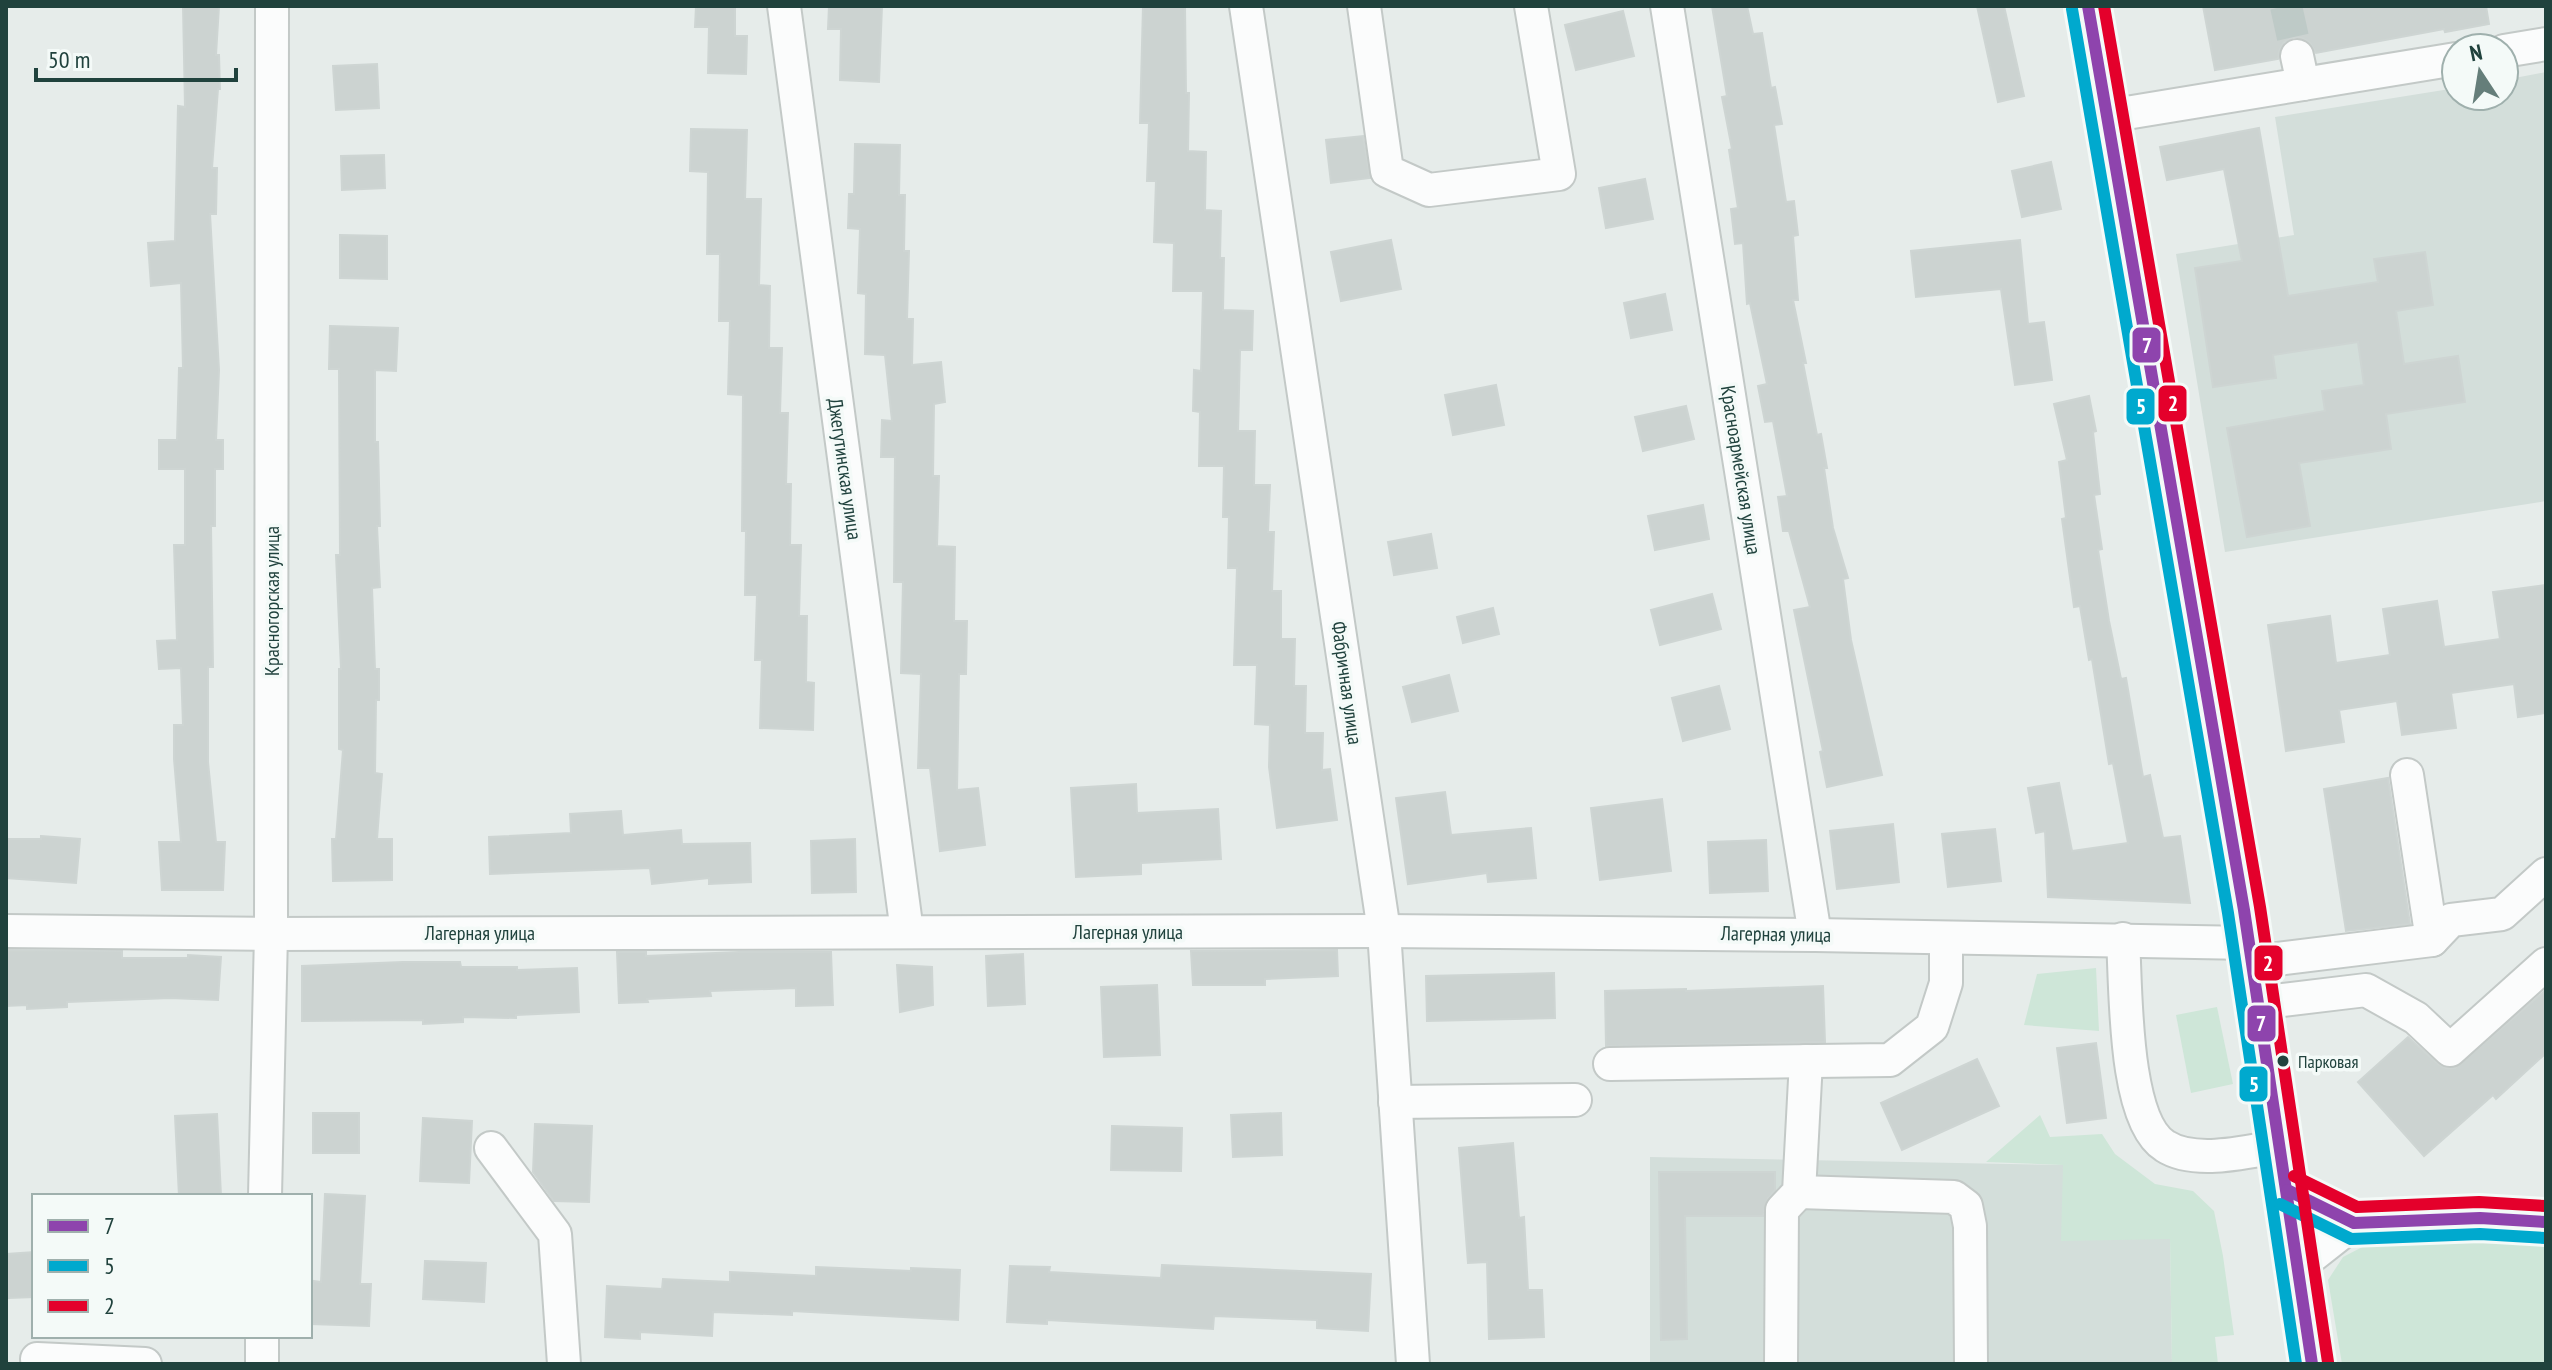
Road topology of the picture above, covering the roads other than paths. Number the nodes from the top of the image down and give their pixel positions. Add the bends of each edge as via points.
1 (272, 6) edge
2 (784, 6) edge
3 (1246, 6) edge
4 (1364, 6) edge
5 (1531, 6) edge
6 (1667, 6) edge
7 (2088, 6) edge
8 (2546, 44) edge
9 (2520, 48) edge
10 (2440, 60) edge
11 (2108, 116) junction
12 (2407, 775) dead end
13 (2546, 874) edge
14 (6, 931) edge
15 (1384, 931) junction
16 (907, 932) junction
17 (271, 934) junction
18 (1815, 935) junction
19 (1946, 938) junction
20 (2123, 939) junction
21 (2432, 940) junction
22 (2250, 953) junction
23 (2546, 964) edge
24 (2258, 1003) junction
25 (1806, 1061) junction
26 (1610, 1064) dead end
27 (1575, 1100) dead end
28 (1395, 1102) junction
29 (2280, 1146) junction
30 (491, 1148) dead end
31 (2287, 1190) junction
32 (1799, 1192) junction
33 (265, 1194) edge
34 (2546, 1222) edge
35 (2354, 1223) junction
36 (2298, 1267) junction
37 (262, 1338) edge
38 (37, 1359) dead end
39 (145, 1364) edge
40 (262, 1364) edge
41 (564, 1364) edge
42 (1413, 1364) edge
43 (1781, 1364) edge
44 (1971, 1364) edge
45 (2312, 1364) edge

1 - 17 street, Красногорская улица
2 - 16 street, Джегутинская улица
3 - 15 street, Фабричная улица
4 - 5 street via 1387,171 1429,190 1559,174
6 - 18 street, Красноармейская улица
7 - 11 main road
8 - 9 street
10 - 11 street via 2300,70
11 - 22 main road
12 - 21 street
13 - 21 street via 2502,914 2451,920
14 - 17 street, Лагерная улица
15 - 16 street, Лагерная улица
15 - 18 street, Лагерная улица
15 - 28 street, Фабричная улица
16 - 17 street, Лагерная улица
17 - 33 street, Красногорская улица
18 - 19 street, Лагерная улица
19 - 20 street, Лагерная улица
19 - 25 street via 1946,983 1932,1027 1890,1060
20 - 22 street, Лагерная улица
20 - 29 street via 2131,1065 2139,1108 2151,1134 2166,1147 2188,1154 2216,1156
21 - 22 street, Лагерная улица
22 - 24 street
23 - 24 street via 2450,1050 2416,1018 2366,990
24 - 29 street
25 - 26 street
25 - 32 street
27 - 28 street
28 - 42 street, Фабричная улица
29 - 31 street
30 - 41 street via 555,1234
31 - 35 street
31 - 36 street
32 - 43 street via 1782,1210
32 - 44 street via 1954,1197 1966,1206
34 - 35 street via 2480,1218
35 - 36 street
36 - 45 street
37 - 40 street
38 - 39 street

